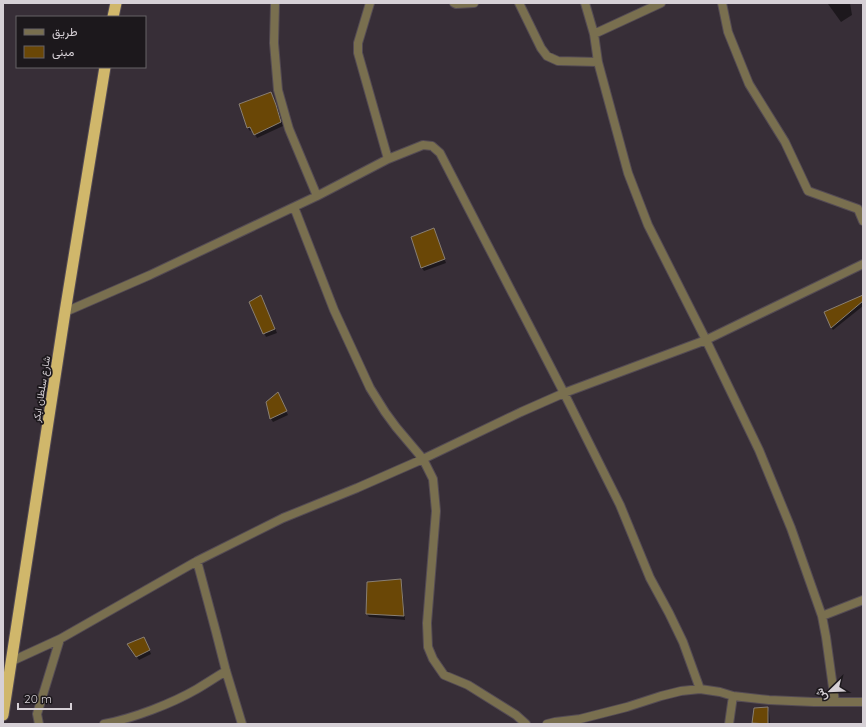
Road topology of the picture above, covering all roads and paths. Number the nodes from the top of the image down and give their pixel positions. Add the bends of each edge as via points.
1 (116, 3) edge
2 (275, 3) edge
3 (370, 3) edge
4 (454, 3) edge
5 (474, 3) edge
6 (519, 3) edge
7 (585, 3) edge
8 (661, 3) edge
9 (722, 3) edge
10 (113, 16) edge
11 (594, 34) junction
12 (598, 62) junction
13 (105, 68) edge
14 (388, 160) junction
15 (317, 196) junction
16 (294, 207) junction
17 (863, 221) edge
18 (863, 264) edge
19 (65, 312) junction
20 (706, 340) junction
21 (564, 394) junction
22 (423, 459) junction
23 (197, 561) junction
24 (863, 600) edge
25 (822, 616) junction
26 (60, 639) junction
27 (12, 661) junction
28 (226, 671) junction
29 (700, 689) junction
30 (733, 696) junction
31 (835, 702) junction
32 (863, 702) edge
33 (3, 715) edge
34 (39, 724) edge
35 (104, 724) edge
36 (242, 724) edge
37 (526, 724) edge
38 (547, 724) edge
39 (729, 724) edge

1 - 10 highway
2 - 15 street via 274,43 278,90 289,129
3 - 14 street via 358,43 358,53
4 - 5 street
6 - 12 street via 547,56 558,61
7 - 11 street
8 - 11 street
9 - 17 street via 728,32 749,84 785,142 808,191 858,209
11 - 12 street
12 - 20 street via 628,173 648,225
13 - 19 highway, شارع سلطان ابكر
14 - 15 street
14 - 21 street via 423,145 432,146 440,153
15 - 16 street
16 - 19 street
16 - 22 street via 334,310 370,388 396,427
18 - 20 street
19 - 27 highway, شارع سلطان ابكر
20 - 21 street
20 - 25 street via 759,450 792,528
21 - 22 street
21 - 29 street via 620,505 650,578 680,637
22 - 23 street via 283,518
22 - 37 street via 433,479 436,511 427,623 428,647 444,675 468,685
23 - 26 street
23 - 28 street
24 - 25 street
25 - 31 street
26 - 27 street
26 - 34 street via 37,714
27 - 33 highway, شارع سلطان ابكر
28 - 35 street via 169,702 138,715
28 - 36 street
29 - 30 street
29 - 38 street via 681,691 580,719
30 - 31 street
30 - 39 street
31 - 32 street

